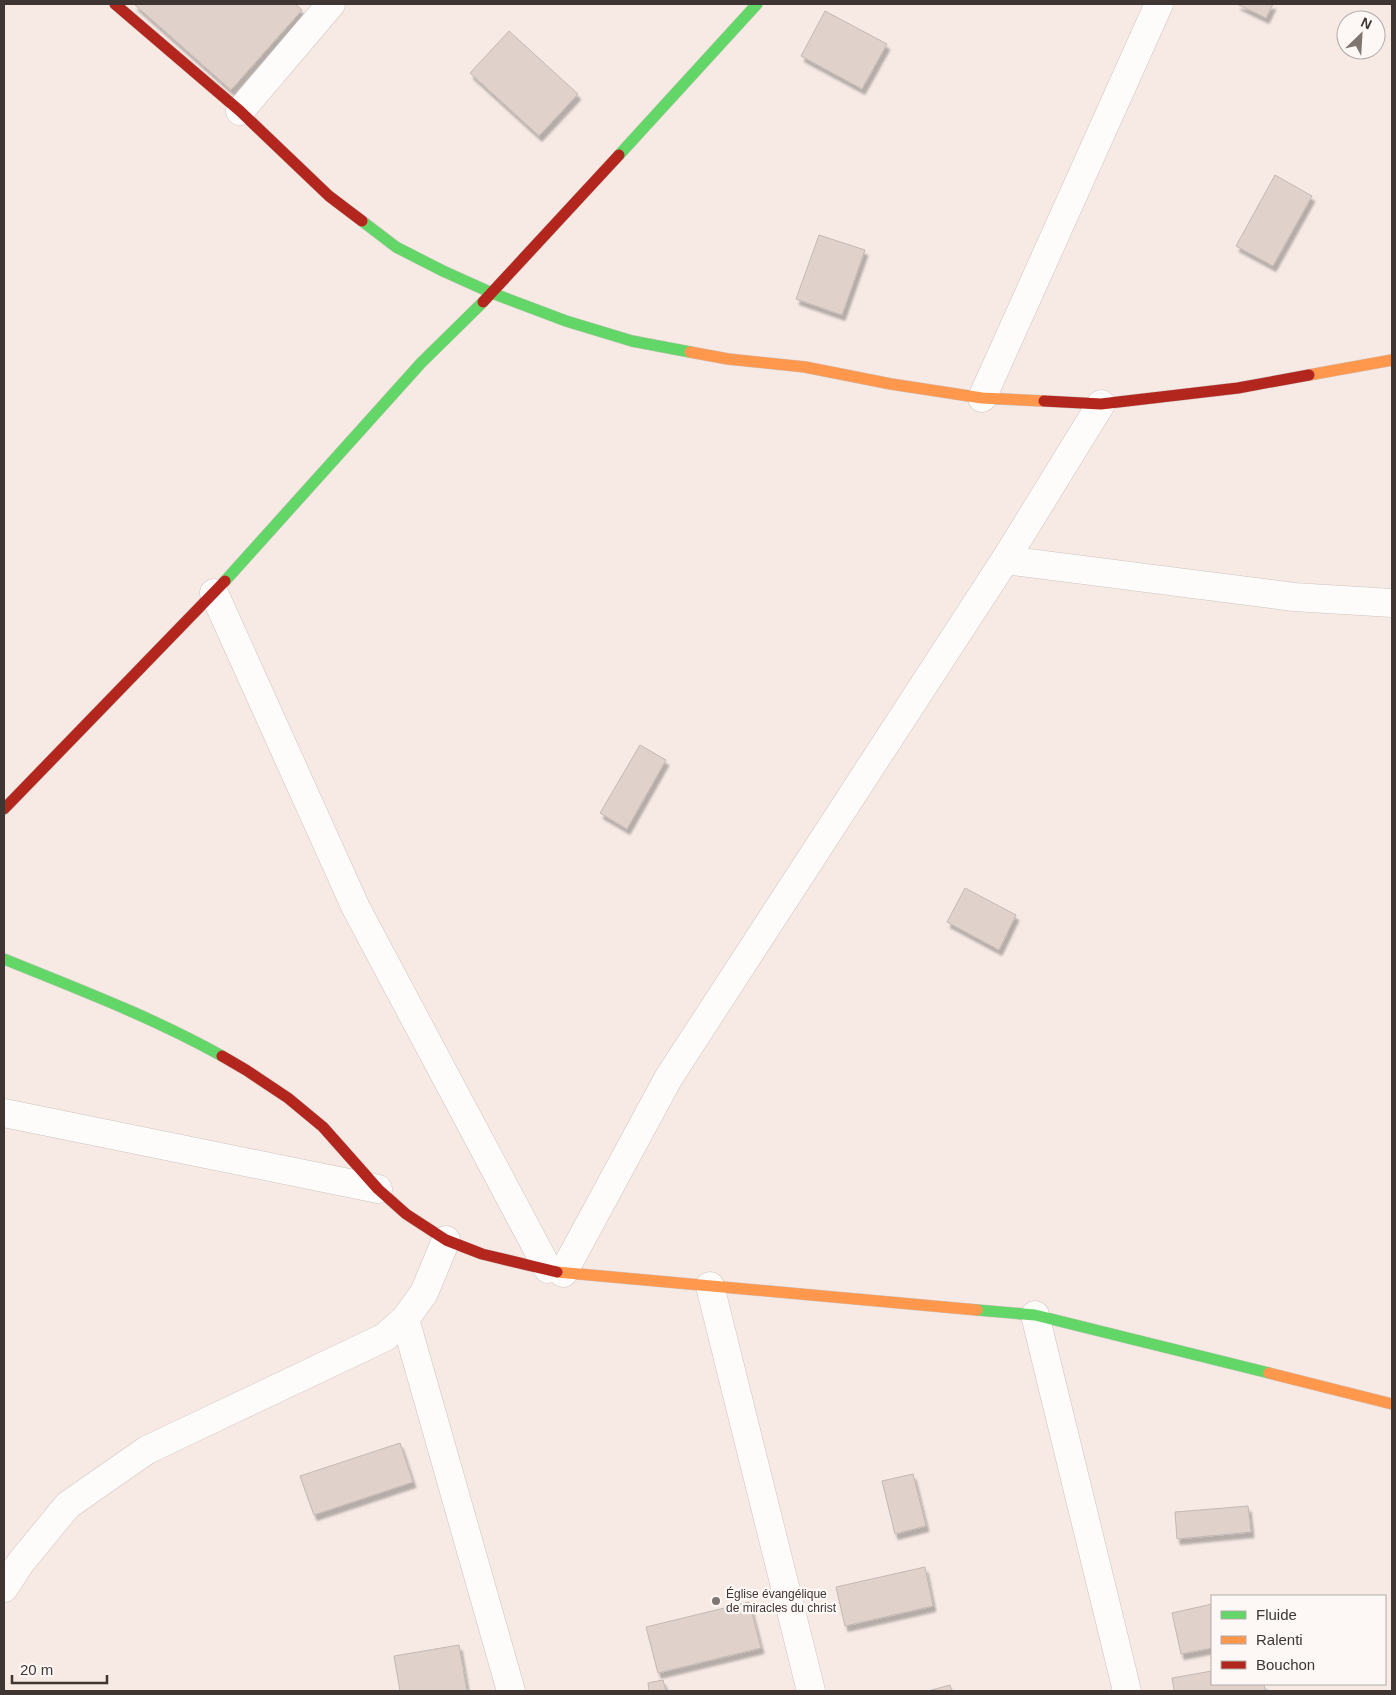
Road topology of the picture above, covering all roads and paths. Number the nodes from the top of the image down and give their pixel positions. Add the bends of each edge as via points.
1 (115, 4) edge
2 (331, 4) edge
3 (757, 4) edge
4 (1159, 4) edge
5 (240, 111) junction
6 (492, 293) junction
7 (1392, 360) edge
8 (982, 398) junction
9 (1101, 404) junction
10 (1006, 560) junction
11 (214, 593) junction
12 (1392, 602) edge
13 (4, 809) edge
14 (4, 959) edge
15 (4, 1114) edge
16 (378, 1189) junction
17 (446, 1240) junction
18 (555, 1271) junction
19 (710, 1286) junction
20 (1035, 1315) junction
21 (405, 1319) junction
22 (1392, 1404) edge
23 (4, 1588) edge
24 (510, 1691) edge
25 (811, 1691) edge
26 (1127, 1691) edge

1 - 5 street
2 - 5 street
3 - 6 street
4 - 8 street
5 - 6 street via 328,196 396,247
6 - 8 street via 632,341
6 - 11 street via 421,363
7 - 9 street via 1238,388
8 - 9 street
9 - 10 street
10 - 12 street via 1294,598
10 - 18 street via 668,1077
11 - 13 street
11 - 18 street via 356,908
14 - 16 street via 188,1037 246,1070 323,1127
15 - 16 street
16 - 17 street via 406,1214
17 - 18 street via 482,1254
17 - 21 street via 424,1293
18 - 19 street
19 - 20 street
19 - 25 street
20 - 22 street
20 - 26 street
21 - 23 street via 385,1337 147,1450 68,1505
21 - 24 street

